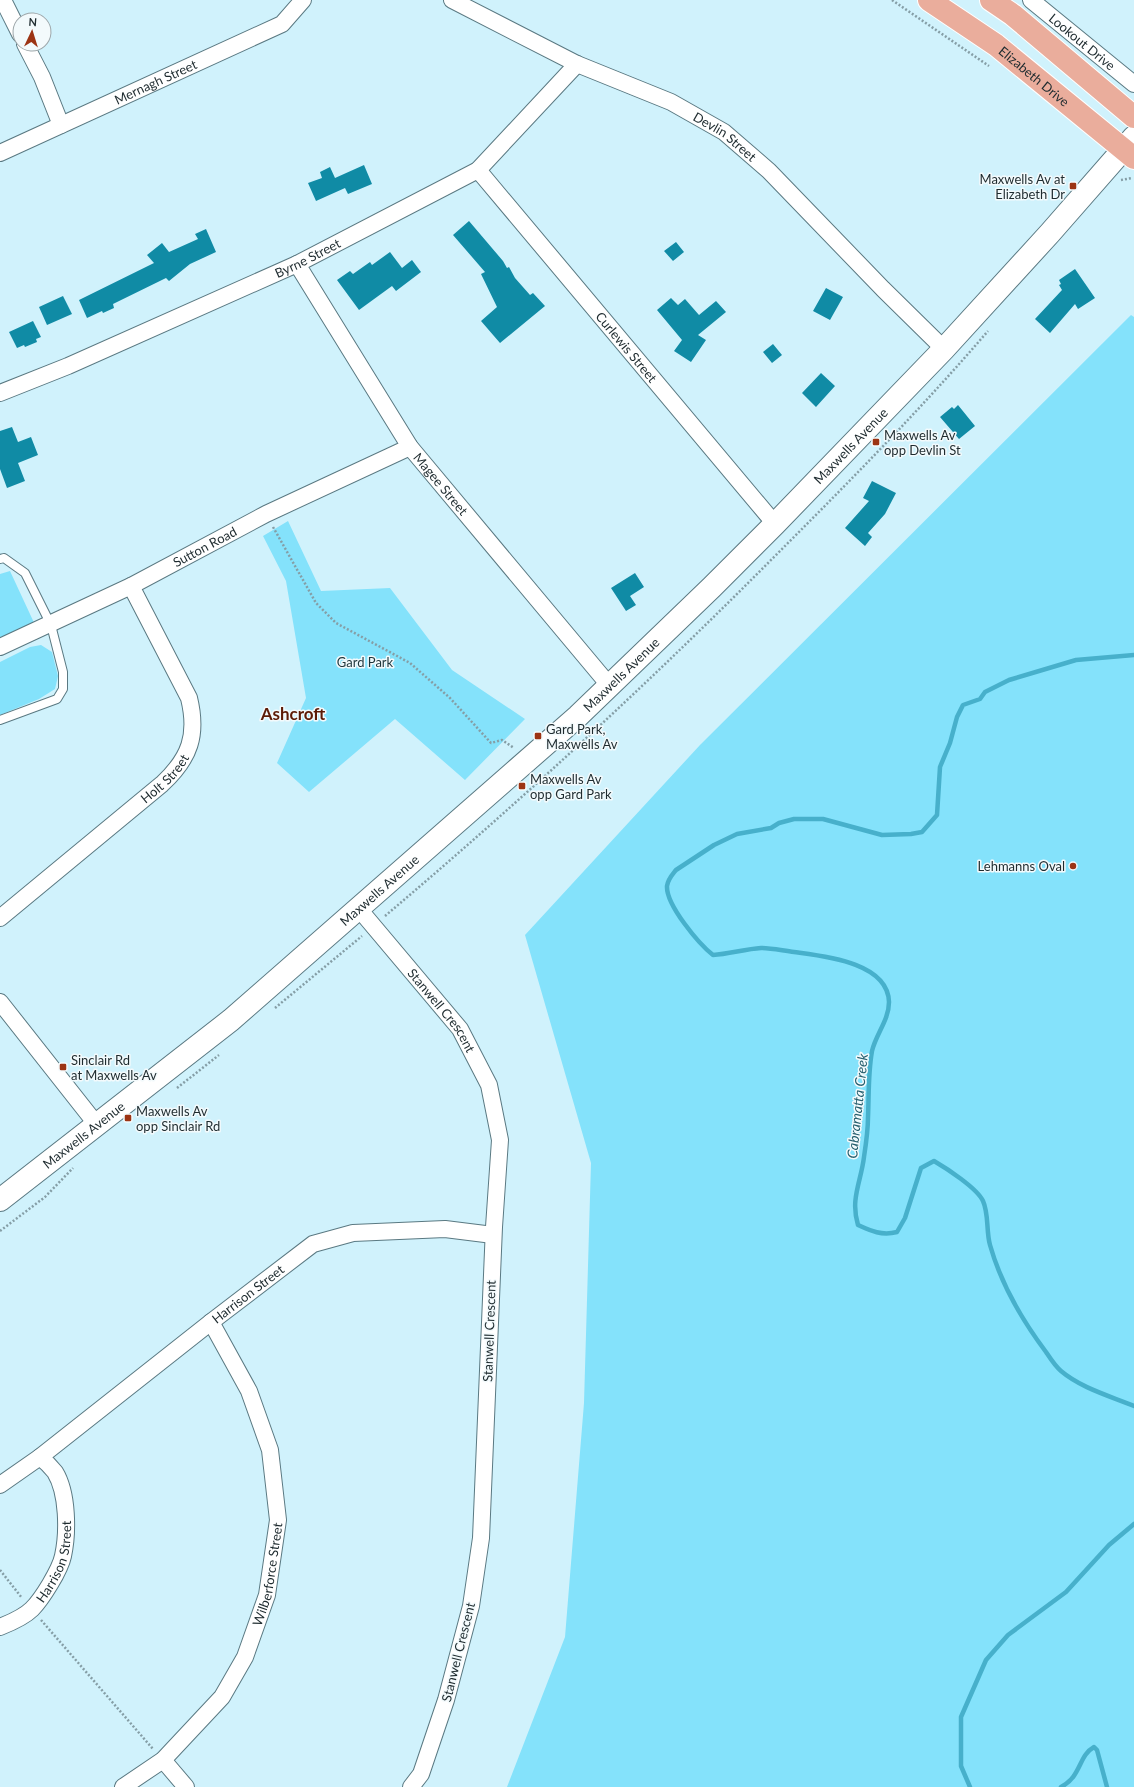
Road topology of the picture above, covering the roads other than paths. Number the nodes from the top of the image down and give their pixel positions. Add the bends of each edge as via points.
1 (3, 0) edge
2 (303, 0) edge
3 (452, 0) edge
4 (929, 0) edge
5 (991, 0) edge
6 (1031, 0) edge
7 (12, 18) edge
8 (29, 52) edge
9 (577, 64) junction
10 (1134, 84) edge
11 (1134, 117) edge
12 (61, 125) junction
13 (1130, 149) edge
14 (0, 153) edge
15 (478, 170) junction
16 (297, 264) junction
17 (944, 348) junction
18 (0, 393) edge
19 (410, 447) junction
20 (775, 524) junction
21 (0, 559) edge
22 (132, 586) junction
23 (51, 625) junction
24 (0, 647) edge
25 (609, 685) junction
26 (0, 720) edge
27 (359, 909) junction
28 (0, 918) edge
29 (0, 1002) edge
30 (97, 1124) junction
31 (0, 1200) edge
32 (493, 1235) junction
33 (211, 1322) junction
34 (40, 1457) junction
35 (0, 1485) edge
36 (0, 1627) edge
37 (163, 1760) junction
38 (124, 1787) edge
39 (186, 1787) edge
40 (411, 1787) edge

1 - 7 street
2 - 12 street, Mernagh Street via 282,24
3 - 9 street, Devlin Street
4 - 13 main road, Elizabeth Drive via 996,45
5 - 11 main road via 1013,15
6 - 10 street, Lookout Drive
8 - 12 street
9 - 15 street, Byrne Street
9 - 17 street, Devlin Street via 671,102 724,132 769,171
12 - 14 street, Mernagh Street
13 - 17 street, Maxwells Avenue
15 - 16 street, Byrne Street
15 - 20 street, Curlewis Street
16 - 18 street, Byrne Street via 68,366
16 - 19 street, Magee Street
17 - 20 street, Maxwells Avenue
19 - 22 street, Sutton Road via 266,514
19 - 25 street, Magee Street
20 - 25 street, Maxwells Avenue
21 - 23 lane via 4,558 25,573
22 - 23 street, Sutton Road
22 - 28 street, Holt Street via 189,698 193,714 190,747 174,773 162,784
23 - 24 street, Sutton Road
23 - 26 lane via 63,672 63,689 57,699
25 - 27 street, Maxwells Avenue via 532,757
27 - 30 street, Maxwells Avenue via 231,1020
27 - 32 street, Stanwell Crescent via 460,1028 489,1085 500,1140
29 - 30 street
30 - 31 street, Maxwells Avenue
32 - 33 street, Harrison Street via 445,1229 353,1232 313,1244
32 - 40 street, Stanwell Crescent via 479,1553 471,1606 446,1700 421,1774
33 - 34 street, Harrison Street
33 - 37 street, Wilberforce Street via 249,1391 270,1450 278,1520 267,1595 245,1657 222,1697
34 - 35 street, Harrison Street
34 - 36 street, Harrison Street via 55,1472 64,1494 66,1516 63,1557 46,1591 32,1610
37 - 38 street, Wilberforce Street
37 - 39 street

